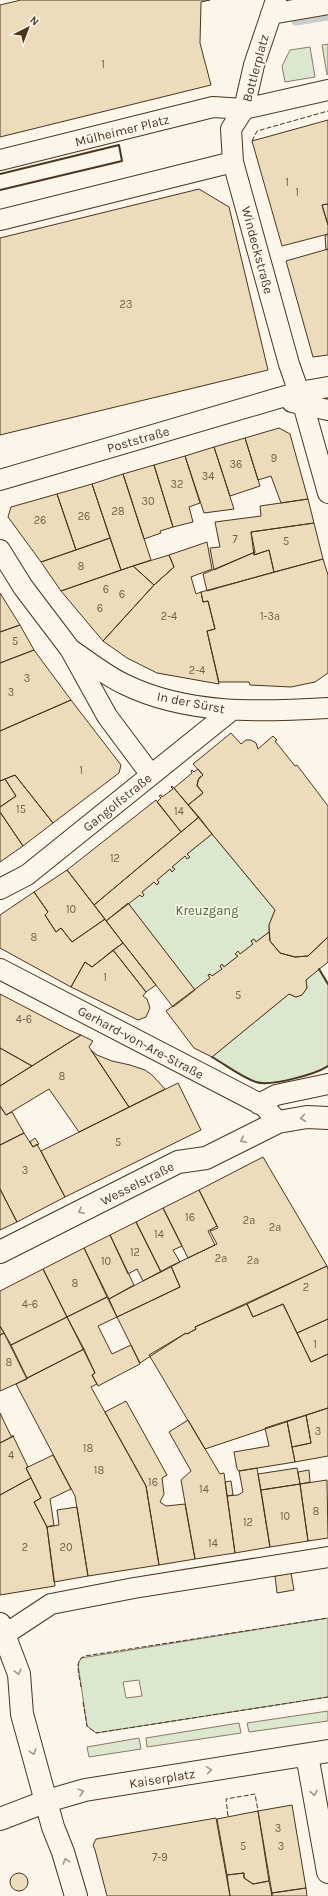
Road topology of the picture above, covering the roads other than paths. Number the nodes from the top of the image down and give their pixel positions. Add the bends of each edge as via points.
1 (328, 4) edge
2 (270, 5) edge
3 (328, 90) edge
4 (244, 109) junction
5 (0, 160) edge
6 (234, 162) junction
7 (0, 220) edge
8 (328, 387) edge
9 (301, 398) junction
10 (328, 410) edge
11 (0, 480) edge
12 (328, 493) edge
13 (0, 550) edge
14 (70, 649) junction
15 (328, 708) edge
16 (232, 710) junction
17 (151, 775) junction
18 (0, 889) edge
19 (0, 969) edge
20 (328, 1084) edge
21 (259, 1104) junction
22 (328, 1118) edge
23 (278, 1122) junction
24 (0, 1252) edge
25 (328, 1557) edge
26 (5, 1628) edge
27 (318, 1753) edge
28 (47, 1801) junction
29 (0, 1820) edge
30 (328, 1872) edge
31 (76, 1896) edge

1 - 2 street, Bottlerplatz
2 - 4 street, Bottlerplatz
3 - 4 street, Bottlerplatz
4 - 5 street, Mülheimer Platz via 213,107
4 - 6 street, Windeckstraße via 231,129
6 - 7 street
6 - 9 street, Windeckstraße via 289,364
8 - 9 street, Poststraße
9 - 10 street
9 - 11 street, Poststraße via 276,399
9 - 12 street, Windeckstraße
13 - 14 street, In der Sürst via 23,588
14 - 16 street, In der Sürst via 123,683 163,700
14 - 17 street, In der Sürst via 107,716
15 - 16 street, In der Sürst
16 - 17 street, Gangolfstraße
17 - 18 street, Gangolfstraße via 27,875
19 - 21 street, Gerhard-von-Are-Straße
20 - 21 street via 276,1095
21 - 23 street, Gerhard-von-Are-Straße
22 -> 23 street, Wesselstraße via 307,1117
23 -> 24 street, Wesselstraße via 206,1158 178,1162
25 - 26 street via 51,1604
26 -> 28 street via 19,1674 22,1714
28 -> 27 street, Kaiserplatz via 85,1790
27 -> 30 street
28 - 29 street, Kaiserplatz
31 -> 28 street

